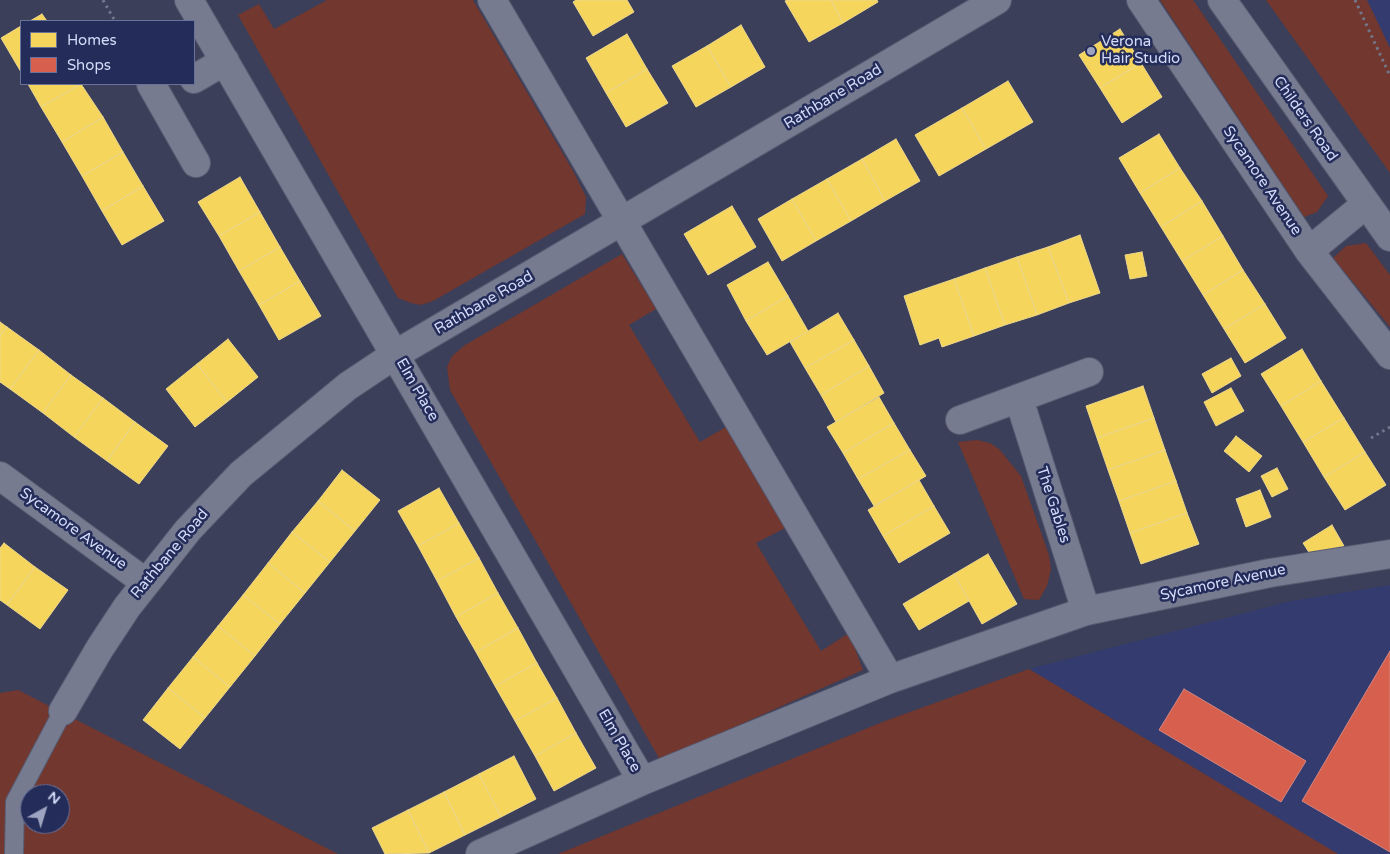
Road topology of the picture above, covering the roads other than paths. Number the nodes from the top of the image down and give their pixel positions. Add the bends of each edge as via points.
1 (492, 0) edge
2 (997, 0) edge
3 (1141, 0) edge
4 (1222, 0) edge
5 (195, 2) edge
6 (225, 61) junction
7 (195, 78) edge
8 (182, 85) edge
9 (155, 91) edge
10 (196, 163) dead end
11 (1366, 205) junction
12 (622, 222) junction
13 (1390, 237) edge
14 (1309, 251) junction
15 (396, 354) junction
16 (1390, 356) edge
17 (1089, 372) dead end
18 (1019, 400) junction
19 (960, 420) dead end
20 (0, 476) edge
21 (1390, 554) edge
22 (145, 582) junction
23 (1086, 611) junction
24 (890, 679) junction
25 (64, 711) joint
26 (642, 781) junction
27 (14, 854) edge
28 (480, 854) edge

1 - 12 street
2 - 12 street, Rathbane Road
3 - 14 street, Sycamore Avenue
4 - 11 street, Childers Road
5 - 6 street, Elm Place
6 - 7 street
6 - 15 street, Elm Place
8 - 9 street
9 - 10 street
11 - 13 street, Childers Road
11 - 14 street
12 - 15 street, Rathbane Road
12 - 24 street
14 - 16 street, Sycamore Avenue
15 - 22 street, Rathbane Road via 348,386 241,474
15 - 26 street, Elm Place
17 - 18 street
18 - 19 street
18 - 23 street, The Gables
20 - 22 street, Sycamore Avenue
21 - 23 street, Sycamore Avenue via 1270,572
22 - 25 street, Rathbane Road via 100,648
23 - 24 street, Sycamore Avenue
24 - 26 street, Sycamore Avenue
25 - 27 lane via 15,802
26 - 28 street, Sycamore Avenue

